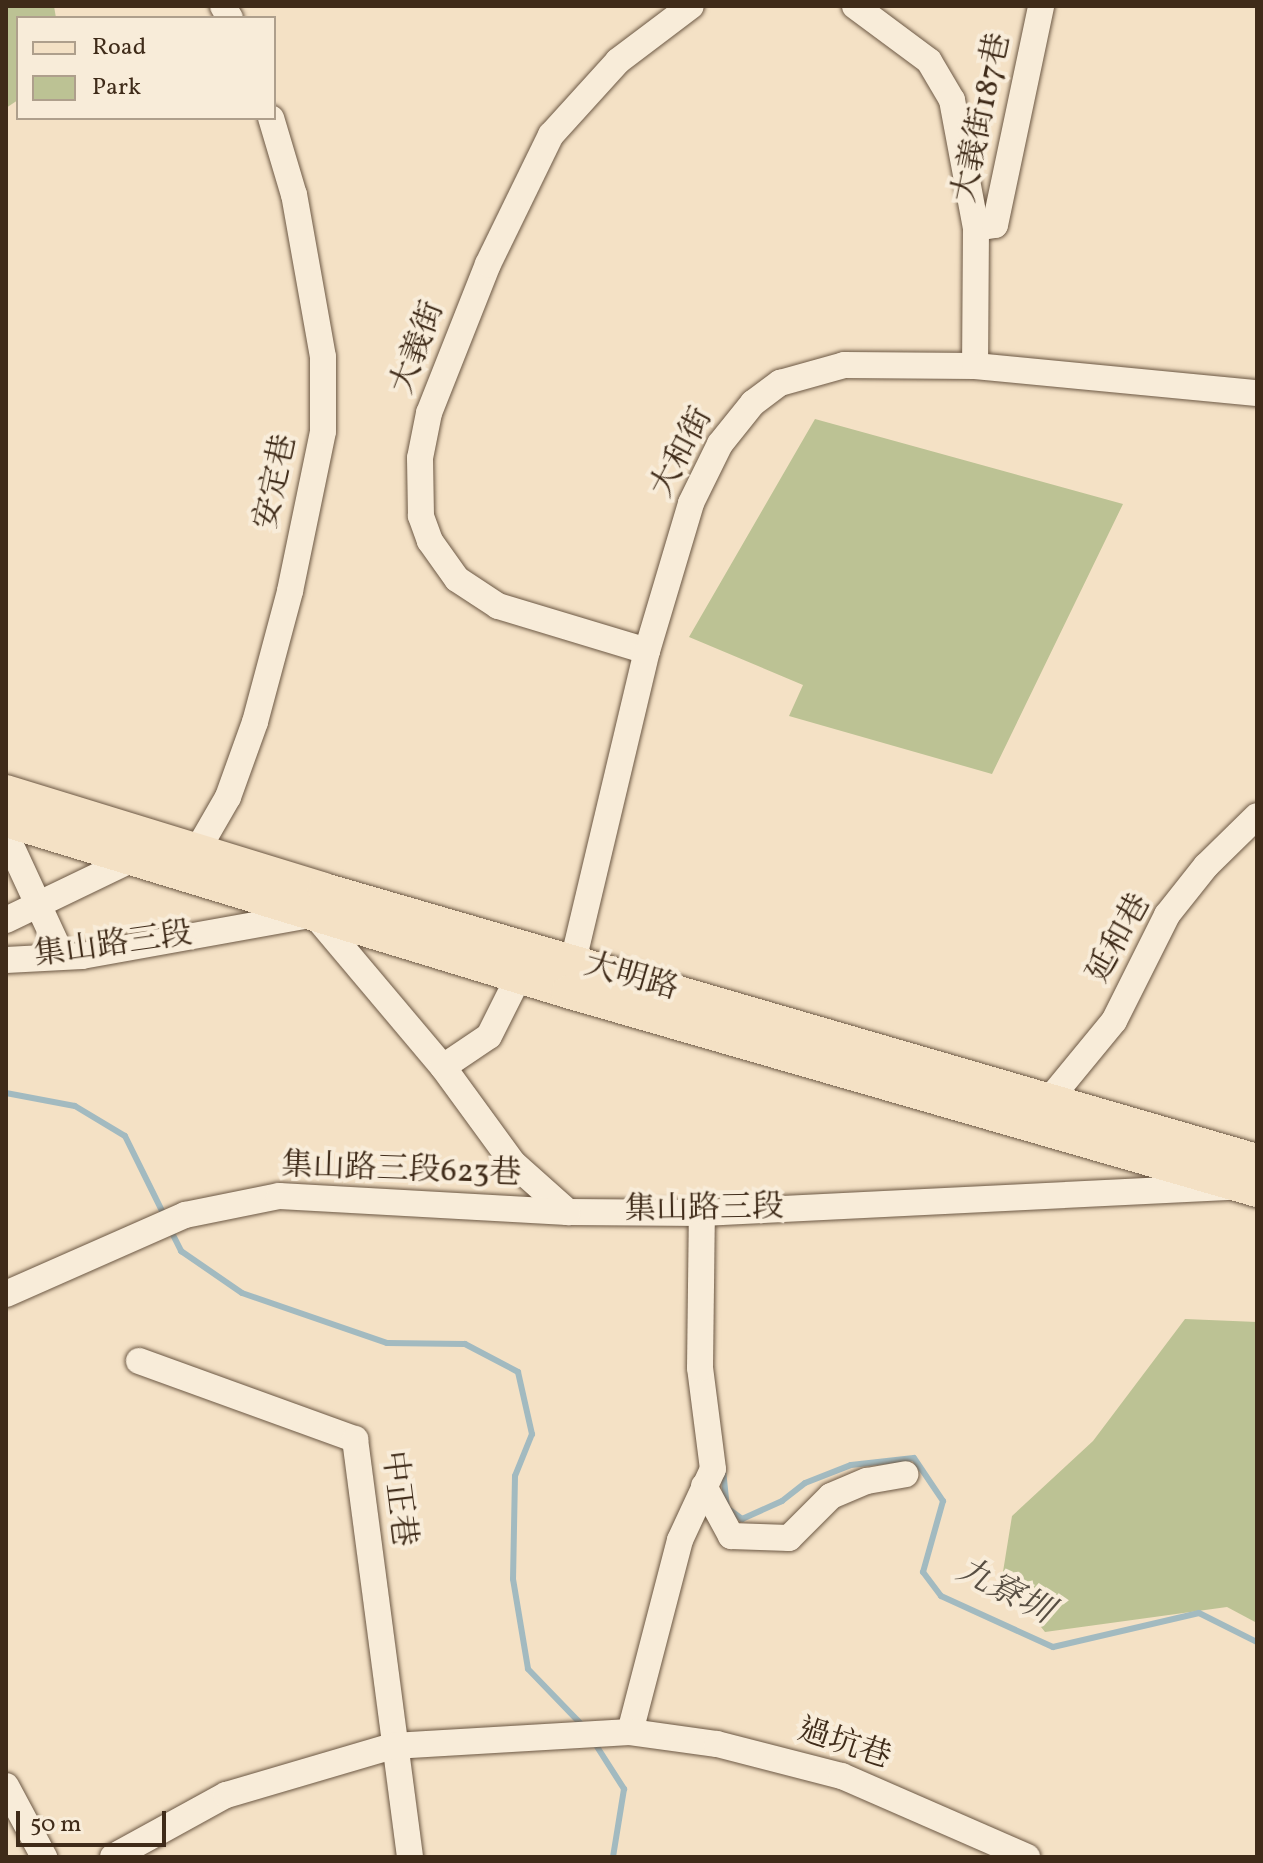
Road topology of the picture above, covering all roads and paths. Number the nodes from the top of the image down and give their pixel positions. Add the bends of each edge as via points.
1 (691, 6) edge
2 (855, 6) edge
3 (1041, 6) edge
4 (272, 120) edge
5 (976, 228) junction
6 (975, 366) junction
7 (1257, 393) edge
8 (647, 651) junction
9 (6, 791) edge
10 (1257, 816) edge
11 (6, 821) edge
12 (6, 835) edge
13 (198, 849) junction
14 (133, 859) junction
15 (319, 902) junction
16 (43, 905) junction
17 (6, 920) edge
18 (62, 956) junction
19 (6, 960) edge
20 (519, 976) junction
21 (569, 976) junction
22 (443, 1067) junction
23 (1049, 1100) junction
24 (1257, 1160) edge
25 (1257, 1167) edge
26 (1244, 1189) edge
27 (568, 1212) junction
28 (702, 1213) junction
29 (6, 1294) edge
30 (139, 1361) dead end
31 (905, 1474) dead end
32 (704, 1486) junction
33 (620, 1732) junction
34 (393, 1746) junction
35 (6, 1786) edge
36 (44, 1857) edge
37 (113, 1857) edge
38 (410, 1857) edge
39 (1027, 1857) edge

1 - 8 street, 大義街 via 618,61 551,135 488,264 429,413 420,458 421,516 430,541 457,579 498,606
2 - 5 street via 929,61 952,100
3 - 5 street, 大義街187巷 via 995,225
4 - 13 street, 安定巷 via 294,195 323,357 323,431 290,591 255,722 228,797
5 - 6 street
6 - 7 street, 大和街
6 - 8 street, 大和街 via 827,367 780,383 753,403 720,444 691,503
8 - 21 street, 大和街
9 - 13 main road, 大明路
10 - 23 street, 延和巷 via 1206,866 1167,915 1114,1021
11 - 14 main road, 大明路
12 - 16 street
13 - 14 street, 集山路三段
13 - 15 main road, 大明路
14 - 15 main road, 大明路
14 - 16 street, 集山路三段
15 - 18 street, 集山路三段
15 - 20 main road, 大明路
15 - 21 main road, 大明路
15 - 22 street
16 - 17 street, 集山路三段
16 - 18 street
18 - 19 street, 集山路三段
20 - 21 main road, 大明路
20 - 22 street via 489,1036
21 - 23 main road, 大明路
21 - 26 main road, 大明路
22 - 27 street via 513,1163
23 - 24 main road, 大明路
25 - 26 street
26 - 28 street, 集山路三段
27 - 28 street, 集山路三段
27 - 29 street, 集山路三段623巷 via 279,1196 185,1215
28 - 32 street via 700,1368 713,1469
30 - 34 street, 中正巷 via 355,1439
31 - 32 street via 867,1481 831,1496 789,1538 731,1536
32 - 33 street via 680,1540
33 - 34 street, 過坑巷
33 - 39 street, 過坑巷 via 717,1744 842,1776
34 - 37 street via 226,1795
34 - 38 street, 中正巷
35 - 36 street

